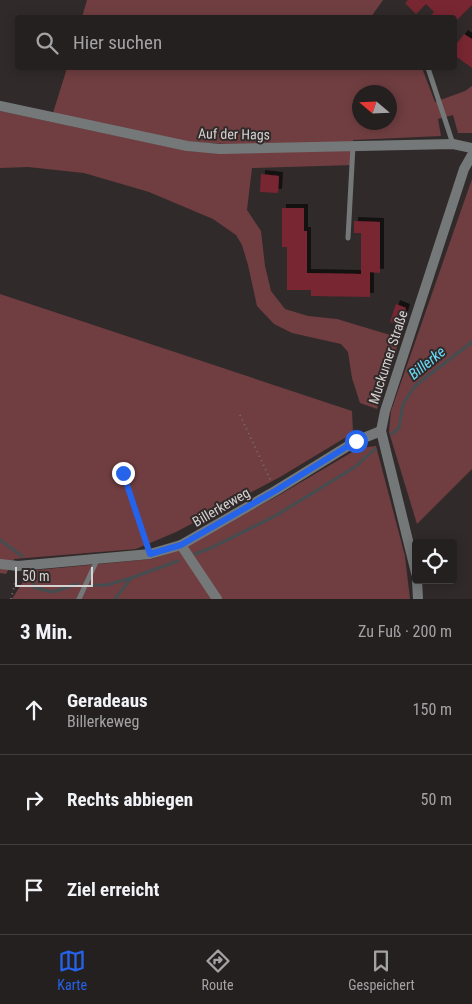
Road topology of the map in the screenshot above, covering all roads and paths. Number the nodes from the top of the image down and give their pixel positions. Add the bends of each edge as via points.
1 (429, 70) edge
2 (0, 106) edge
3 (454, 144) junction
4 (353, 146) junction
5 (472, 148) edge
6 (472, 155) edge
7 (348, 238) dead end
8 (240, 415) dead end
9 (381, 431) junction
10 (123, 473) dead end
11 (275, 491) junction
12 (181, 545) junction
13 (150, 554) junction
14 (412, 557) edge
15 (98, 559) junction
16 (0, 564) edge
17 (18, 566) junction
18 (417, 584) edge
19 (11, 599) edge
20 (79, 599) edge
21 (217, 599) edge
22 (418, 599) edge

1 - 3 lane
2 - 4 street, Auf der Hags via 187,146 220,149
3 - 4 street, Auf der Hags
3 - 5 street, Auf der Hags
4 - 7 lane
6 - 9 street, Muckumer Straße via 464,168
8 - 11 path
9 - 11 street, Billerkeweg via 356,441
9 - 14 street, Muckumer Straße
10 - 13 path
11 - 12 street, Billerkeweg
12 - 13 street, Billerkeweg
12 - 21 street
13 - 15 street, Billerkeweg
15 - 17 street, Billerkeweg
15 - 20 lane
16 - 17 street, Billerkeweg
17 - 19 path
18 - 22 street

